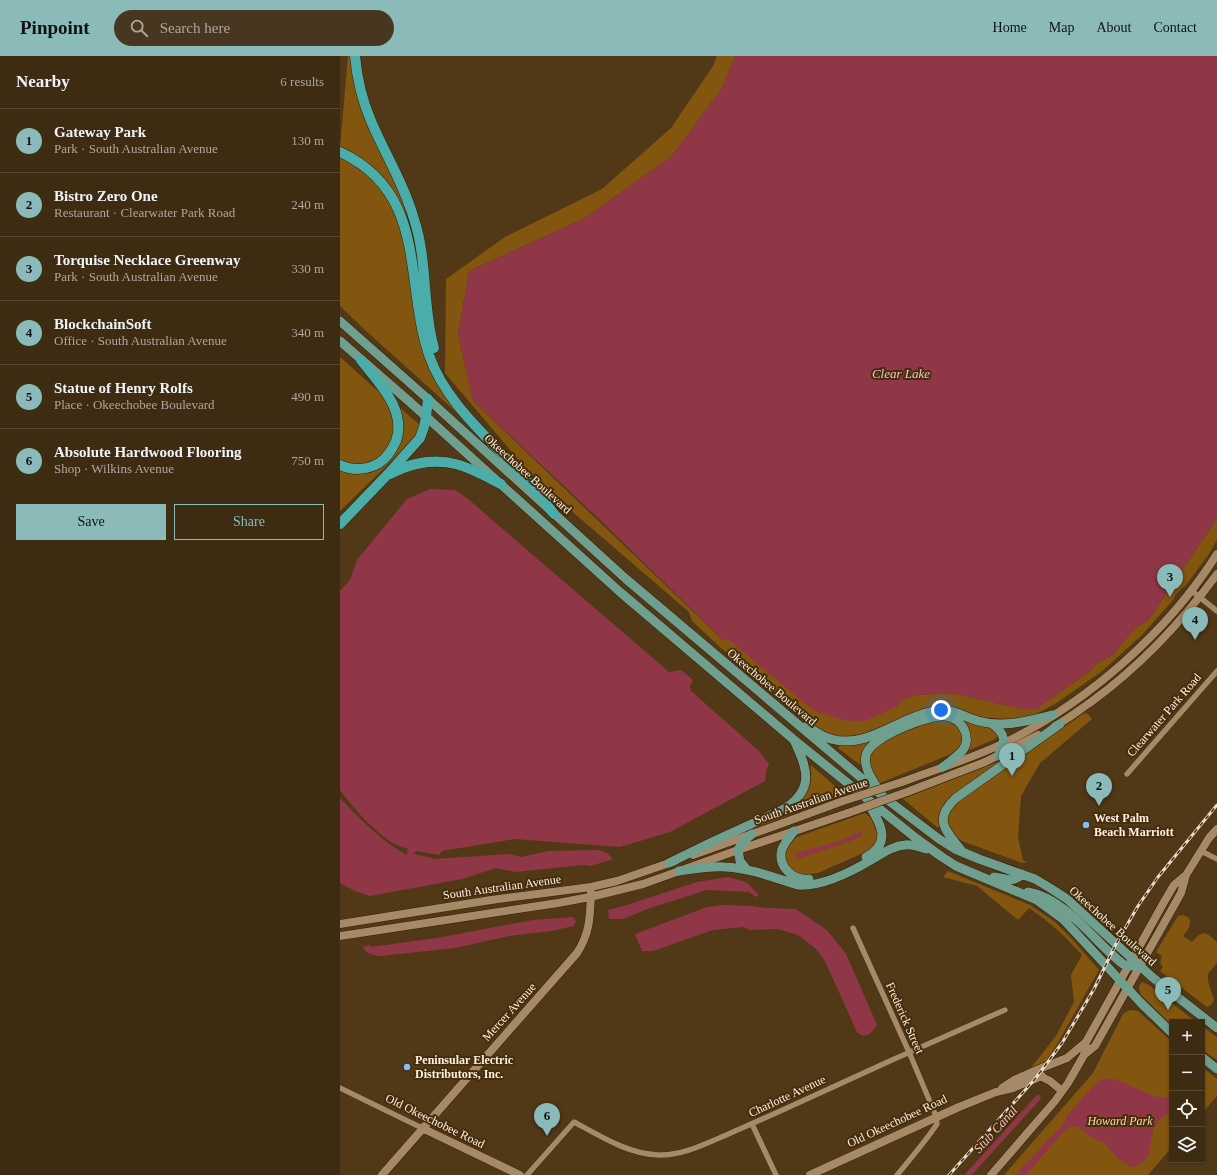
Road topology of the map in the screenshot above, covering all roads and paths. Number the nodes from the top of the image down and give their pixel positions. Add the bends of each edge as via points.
1 (355, 56) edge
2 (344, 154) edge
3 (340, 321) edge
4 (340, 341) edge
5 (361, 360) junction
6 (452, 397) junction
7 (428, 399) junction
8 (426, 417) junction
9 (340, 465) edge
10 (388, 474) junction
11 (501, 484) junction
12 (554, 514) junction
13 (340, 524) edge
14 (1217, 554) edge
15 (1217, 574) edge
16 (1192, 591) junction
17 (1200, 597) junction
18 (1217, 611) edge
19 (1217, 671) edge
20 (780, 710) junction
21 (1053, 715) junction
22 (992, 724) junction
23 (1060, 724) junction
24 (793, 739) junction
25 (1003, 743) junction
26 (998, 756) junction
27 (943, 767) junction
28 (1127, 774) dead end
29 (864, 796) junction
30 (885, 798) junction
31 (1217, 829) edge
32 (794, 831) junction
33 (752, 834) junction
34 (738, 850) junction
35 (933, 851) junction
36 (1201, 851) junction
37 (963, 853) junction
38 (1217, 859) edge
39 (669, 863) junction
40 (746, 870) junction
41 (678, 871) junction
42 (1022, 874) junction
43 (1186, 875) junction
44 (980, 876) junction
45 (591, 886) junction
46 (1014, 890) junction
47 (590, 897) junction
48 (340, 924) edge
49 (853, 928) dead end
50 (340, 936) edge
51 (1130, 962) junction
52 (1140, 966) junction
53 (1120, 981) junction
54 (1128, 989) junction
55 (1006, 1010) dead end
56 (1217, 1028) edge
57 (1169, 1029) edge
58 (1086, 1042) junction
59 (909, 1052) junction
60 (1084, 1055) junction
61 (1205, 1060) edge
62 (1217, 1070) edge
63 (1030, 1073) junction
64 (1042, 1076) junction
65 (340, 1088) edge
66 (1062, 1091) junction
67 (996, 1092) junction
68 (936, 1116) junction
69 (752, 1124) junction
70 (422, 1128) junction
71 (382, 1175) edge
72 (520, 1175) edge
73 (527, 1175) edge
74 (776, 1175) edge
75 (810, 1175) edge
76 (897, 1175) edge
77 (991, 1175) edge

1 - 6 highway via 361,94 370,120 415,220 432,341
2 - 6 highway via 377,178 397,206 408,239 422,330 430,356
3 - 7 main road, Okeechobee Boulevard
4 - 5 main road
5 - 8 main road
5 - 9 highway via 394,407 398,436 387,456 370,468
6 - 12 highway
7 - 8 highway
7 - 12 main road, Okeechobee Boulevard
8 - 10 highway via 420,438
8 - 11 main road
10 - 11 highway via 415,464 448,462 460,464
10 - 13 highway
11 - 24 main road via 620,592
12 - 20 main road, Okeechobee Boulevard
14 - 16 main road, South Australian Avenue
15 - 17 main road, South Australian Avenue
16 - 17 street
16 - 21 main road, South Australian Avenue via 1130,656
17 - 18 street
17 - 23 main road, South Australian Avenue via 1145,658 1106,691
19 - 28 street, Clearwater Park Road
20 - 22 main road via 819,734 845,742 862,740 906,720 938,710 950,710 967,718
20 - 30 main road, Okeechobee Boulevard
21 - 22 main road via 1019,723
21 - 25 main road, South Australian Avenue
22 - 25 main road via 1002,732
23 - 26 main road, South Australian Avenue
23 - 37 main road via 950,804 944,815 944,827
24 - 29 main road
24 - 39 main road via 805,765 806,774 803,789 794,803
25 - 26 main road
25 - 27 main road, South Australian Avenue
26 - 32 main road, South Australian Avenue, bridge via 907,792
27 - 30 main road via 963,751 966,743 965,731 951,717 926,720 889,734 874,743 865,756 868,772
27 - 33 main road, South Australian Avenue, bridge
29 - 32 main road via 876,816 882,836 875,851 861,860 823,876 798,878 786,869 781,855 784,845
29 - 35 main road
30 - 37 main road, Okeechobee Boulevard via 939,839
31 - 36 main road
32 - 34 main road, South Australian Avenue
33 - 34 main road
33 - 39 main road, South Australian Avenue
34 - 40 main road via 740,861
34 - 41 main road, South Australian Avenue
35 - 40 main road via 903,845 843,875 804,886
35 - 44 main road via 956,866
36 - 38 street
36 - 43 main road
37 - 42 main road, Okeechobee Boulevard
39 - 45 main road, South Australian Avenue via 617,881
40 - 41 main road via 725,866
41 - 47 main road, South Australian Avenue via 643,884
42 - 44 main road via 1014,880
42 - 51 main road, Okeechobee Boulevard via 1067,899
43 - 51 main road via 1174,885
43 - 52 main road via 1181,893
44 - 46 main road
45 - 47 main road, Mercer Avenue
45 - 48 main road, South Australian Avenue
46 - 51 main road via 1042,895 1056,903 1120,962
46 - 53 main road via 1037,900 1063,919
47 - 50 main road, South Australian Avenue
47 - 70 main road, Mercer Avenue via 590,920 586,938 577,954
49 - 59 street, Frederick Street
51 - 52 main road, Okeechobee Boulevard
51 - 53 main road
52 - 54 main road
52 - 56 main road, Okeechobee Boulevard
53 - 54 main road
53 - 58 main road
54 - 57 main road
54 - 60 main road via 1095,1046
55 - 59 street, Charlotte Avenue
58 - 60 main road
58 - 63 main road, Old Okeechobee Road via 1067,1058
59 - 68 street, Frederick Street
59 - 69 street, Charlotte Avenue
60 - 66 main road
61 - 62 main road
63 - 64 main road
63 - 67 main road, Old Okeechobee Road
64 - 66 main road
64 - 67 main road, Old Okeechobee Road
65 - 70 street, Old Okeechobee Road
66 - 77 main road
67 - 68 main road, Old Okeechobee Road
68 - 75 main road, Old Okeechobee Road
68 - 76 street via 936,1127
69 - 73 street, Charlotte Avenue via 686,1151 658,1155 620,1146 574,1122
69 - 74 street
70 - 71 main road, Mercer Avenue
70 - 72 main road, Old Okeechobee Road

